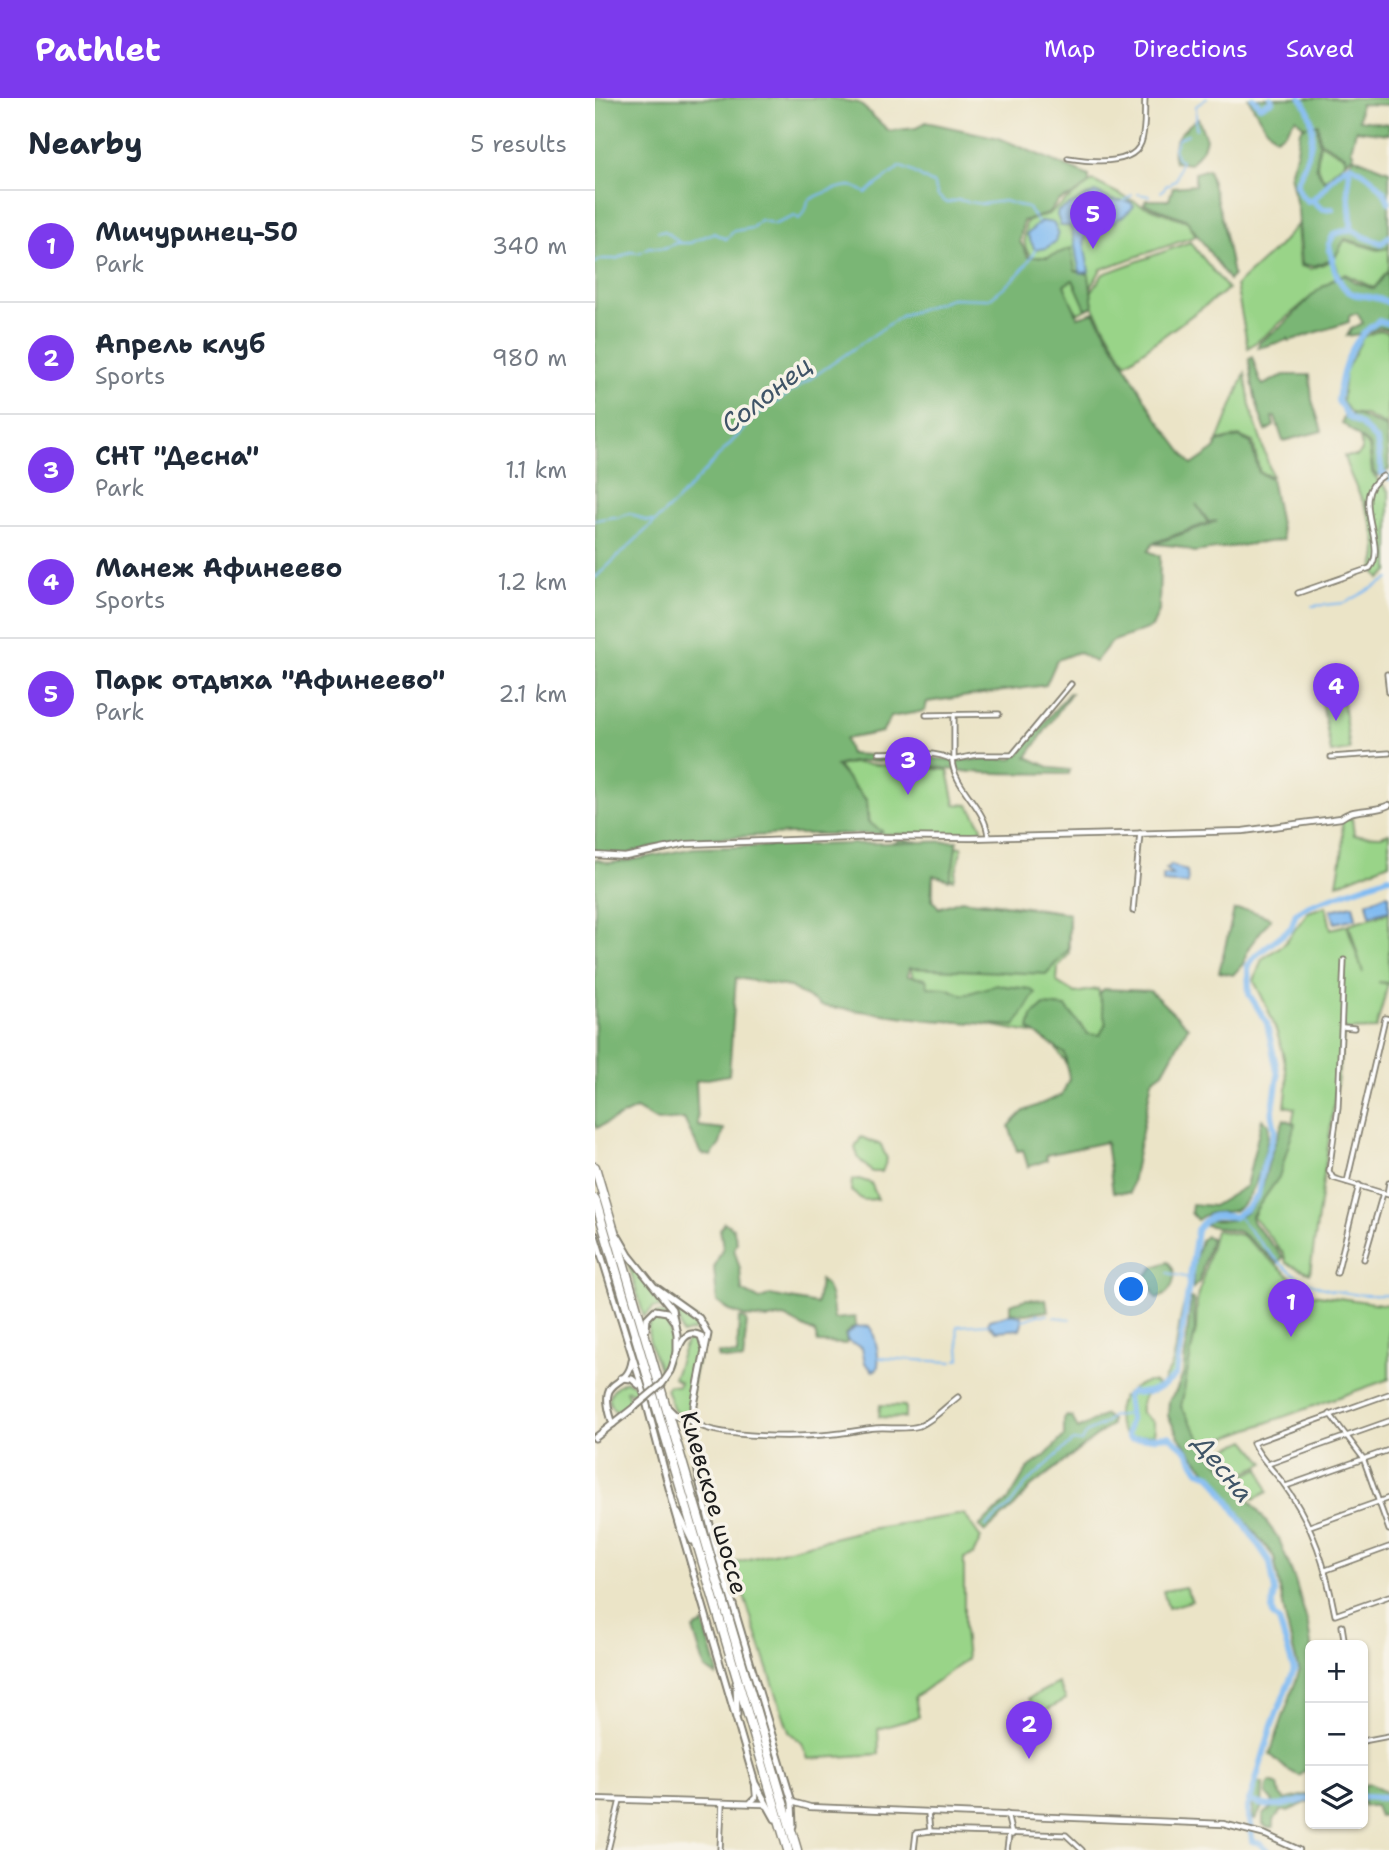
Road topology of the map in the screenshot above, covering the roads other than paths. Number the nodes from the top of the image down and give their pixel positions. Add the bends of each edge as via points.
1 (1145, 98) edge
2 (1068, 158) dead end
3 (1383, 476) dead end
4 (1298, 593) dead end
5 (1387, 674) dead end
6 (1071, 684) dead end
7 (1389, 692) edge
8 (999, 714) dead end
9 (926, 715) dead end
10 (954, 715) junction
11 (879, 753) dead end
12 (1389, 754) edge
13 (1331, 757) dead end
14 (953, 759) junction
15 (1389, 805) edge
16 (1140, 833) junction
17 (988, 837) junction
18 (595, 855) edge
19 (1133, 911) dead end
20 (1344, 960) dead end
21 (1389, 1019) edge
22 (1343, 1027) junction
23 (1354, 1028) dead end
24 (595, 1167) edge
25 (1347, 1182) junction
26 (1389, 1183) edge
27 (1359, 1185) junction
28 (1386, 1194) edge
29 (595, 1199) edge
30 (611, 1224) junction
31 (595, 1235) edge
32 (1364, 1259) dead end
33 (1337, 1273) dead end
34 (657, 1288) junction
35 (675, 1326) junction
36 (647, 1343) junction
37 (677, 1354) junction
38 (703, 1355) junction
39 (632, 1357) junction
40 (621, 1378) junction
41 (643, 1391) junction
42 (1389, 1394) edge
43 (958, 1397) dead end
44 (663, 1400) junction
45 (637, 1405) junction
46 (608, 1412) junction
47 (1330, 1414) junction
48 (1389, 1421) edge
49 (693, 1422) junction
50 (613, 1424) junction
51 (596, 1437) edge
52 (1347, 1437) junction
53 (1389, 1450) edge
54 (1363, 1458) junction
55 (1268, 1464) junction
56 (1286, 1486) junction
57 (1389, 1498) edge
58 (1379, 1502) junction
59 (673, 1503) junction
60 (1310, 1526) junction
61 (1389, 1530) edge
62 (1389, 1547) edge
63 (701, 1561) junction
64 (1326, 1570) junction
65 (1389, 1596) edge
66 (1342, 1626) dead end
67 (1344, 1640) edge
68 (733, 1666) junction
69 (740, 1735) junction
70 (1389, 1736) edge
71 (1368, 1740) edge
72 (755, 1783) junction
73 (595, 1799) edge
74 (620, 1800) junction
75 (792, 1802) junction
76 (722, 1803) junction
77 (746, 1804) junction
78 (810, 1807) junction
79 (771, 1809) junction
80 (927, 1811) junction
81 (1006, 1814) junction
82 (793, 1822) junction
83 (930, 1831) junction
84 (1010, 1834) junction
85 (787, 1846) edge
86 (608, 1850) edge
87 (720, 1850) edge
88 (797, 1850) edge
89 (914, 1850) edge
90 (1007, 1850) edge
91 (1082, 1850) edge
92 (1299, 1850) edge

1 - 2 street via 1138,148 1123,158 1103,162
3 - 4 street via 1373,484 1367,509 1374,564
5 - 7 street
6 - 14 street via 1012,755
8 - 10 street
9 - 10 street
10 - 14 street
11 - 14 street
12 - 13 street
14 - 17 street via 955,774 986,824
15 - 16 street via 1341,818 1263,829
16 - 17 street
16 - 19 street
17 - 18 street via 686,844 625,857
20 - 22 street
21 - 25 street via 1385,1018
22 - 23 street
22 - 25 street via 1329,1171 1333,1178
24 - 30 highway, Киевское шоссе
25 - 27 street
26 - 28 street
27 - 28 street
27 - 33 street
28 - 32 street
29 - 63 highway, Киевское шоссе
30 - 34 main road
30 - 36 highway, Киевское шоссе
31 - 39 main road
34 - 35 main road via 672,1310
34 - 38 main road via 703,1323 708,1338
35 - 36 main road via 667,1312 653,1311 646,1325
35 - 37 main road
36 - 44 highway, Киевское шоссе
37 - 38 main road via 684,1338 694,1333 704,1340
37 - 45 main road, bridge via 662,1384
38 - 49 main road
39 - 40 main road via 630,1369
39 - 41 main road
40 - 41 main road via 635,1380
40 - 46 main road via 605,1393
41 - 59 main road
42 - 47 street
43 - 49 street via 913,1427 767,1435 706,1428
44 - 49 main road via 673,1415
44 - 88 highway, Киевское шоссе
45 - 46 main road via 619,1414
45 - 50 main road
46 - 50 main road
46 - 51 main road
47 - 52 street
47 - 55 street via 1255,1441 1253,1445
48 - 52 street
49 - 75 main road via 710,1529
50 - 51 main road
52 - 54 street
52 - 55 street
53 - 54 street
54 - 56 street
54 - 58 street
55 - 56 street
56 - 60 street
57 - 58 street
58 - 60 street
58 - 61 street
59 - 63 main road
59 - 69 main road
60 - 64 street
62 - 64 street
63 - 68 highway, Киевское шоссе
64 - 65 street via 1335,1615
66 - 67 street
68 - 69 main road
68 - 85 highway, Киевское шоссе
69 - 72 main road
70 - 71 street
72 - 77 street via 756,1797
72 - 79 main road
73 - 74 street
74 - 76 street
74 - 86 street
75 - 78 street
75 - 82 main road
76 - 77 street
76 - 87 street
77 - 79 street
78 - 80 street
78 - 82 street via 797,1810
79 - 85 main road
80 - 81 street
80 - 83 street
81 - 84 street
81 - 92 street via 1218,1824 1266,1835
82 - 88 main road
83 - 84 street
83 - 89 street via 916,1833
84 - 90 street
84 - 91 street via 1066,1835

